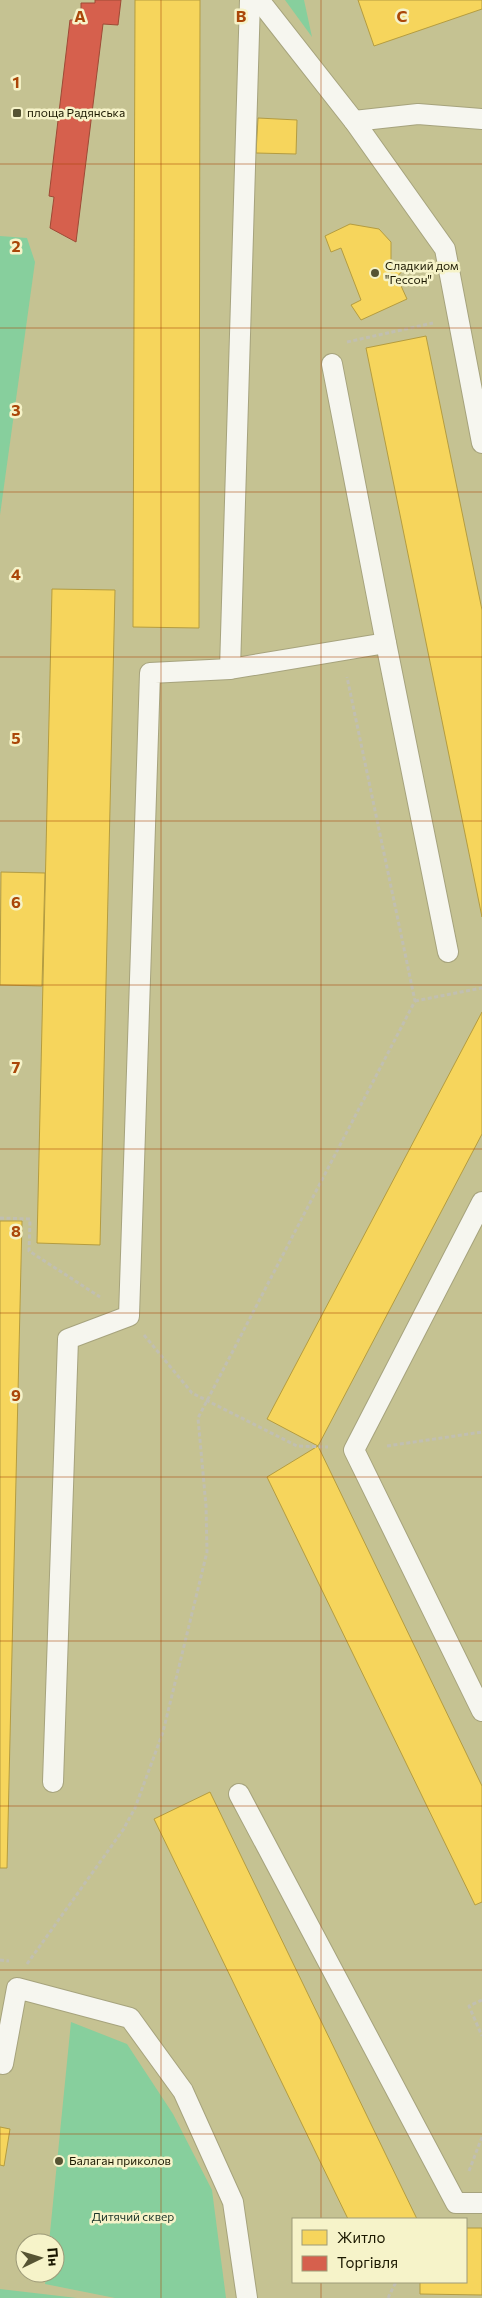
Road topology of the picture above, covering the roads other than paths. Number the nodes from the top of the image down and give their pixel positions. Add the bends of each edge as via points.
1 (250, 0) edge
2 (259, 0) edge
3 (482, 119) edge
4 (354, 122) junction
5 (332, 364) road end
6 (482, 443) edge
7 (386, 643) junction
8 (230, 669) junction
9 (448, 952) dead end
10 (482, 1202) edge
11 (482, 1711) edge
12 (53, 1782) dead end
13 (239, 1794) dead end
14 (3, 2064) dead end
15 (482, 2203) edge
16 (247, 2298) edge

1 - 8 lane
2 - 4 lane
3 - 4 lane via 418,114
4 - 6 lane via 445,249
5 - 7 lane
7 - 8 lane
7 - 9 lane
8 - 12 lane via 150,673 128,1316 68,1339
10 - 11 lane via 354,1450
13 - 15 lane via 456,2203
14 - 16 lane via 17,1988 130,2018 183,2091 233,2202

